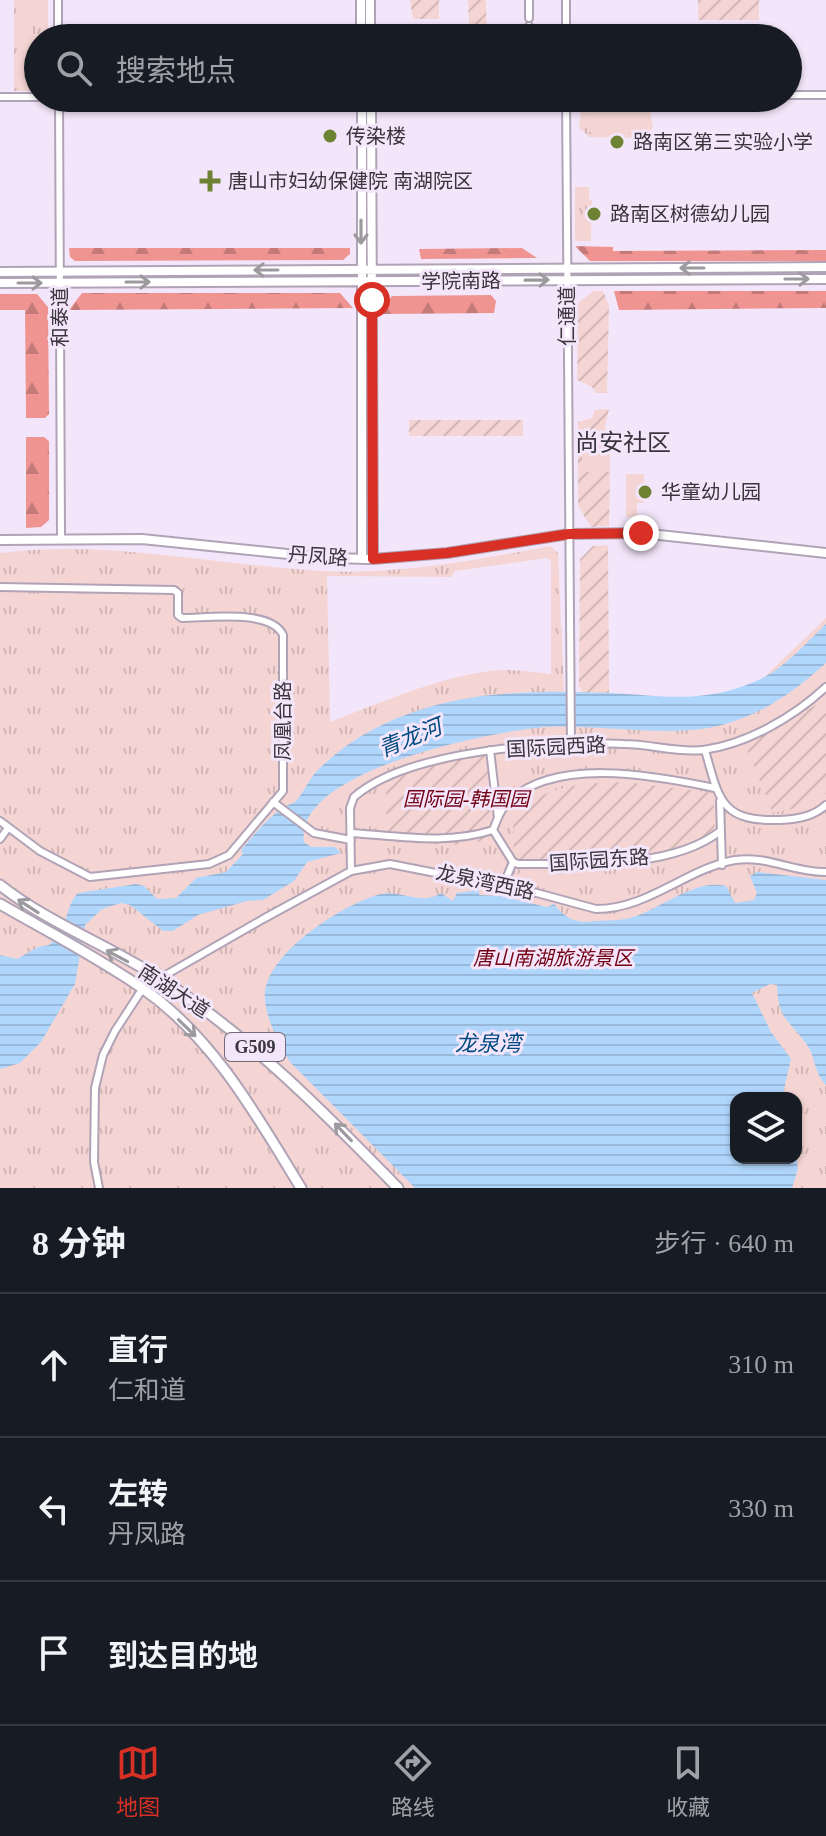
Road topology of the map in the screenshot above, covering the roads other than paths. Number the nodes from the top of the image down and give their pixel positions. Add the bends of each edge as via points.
1 (58, 0) edge
2 (361, 0) edge
3 (370, 0) edge
4 (529, 0) edge
5 (566, 0) edge
6 (58, 24) edge
7 (361, 24) edge
8 (370, 24) edge
9 (529, 24) edge
10 (566, 24) edge
11 (802, 95) edge
12 (826, 95) edge
13 (0, 97) edge
14 (24, 97) edge
15 (59, 112) edge
16 (362, 112) edge
17 (371, 112) edge
18 (566, 112) edge
19 (826, 267) edge
20 (567, 268) junction
21 (361, 269) junction
22 (372, 269) junction
23 (59, 271) junction
24 (0, 272) edge
25 (826, 279) edge
26 (567, 280) junction
27 (361, 281) junction
28 (0, 283) edge
29 (60, 283) junction
30 (372, 283) junction
31 (569, 534) junction
32 (61, 537) junction
33 (0, 540) edge
34 (826, 553) edge
35 (362, 559) junction
36 (373, 559) junction
37 (0, 587) edge
38 (826, 687) edge
39 (571, 742) junction
40 (490, 750) junction
41 (705, 750) junction
42 (715, 788) junction
43 (720, 801) junction
44 (273, 802) junction
45 (826, 805) edge
46 (498, 820) junction
47 (0, 821) edge
48 (8, 828) junction
49 (493, 830) junction
50 (719, 832) junction
51 (351, 836) junction
52 (0, 839) edge
53 (513, 862) junction
54 (722, 865) junction
55 (351, 871) junction
56 (826, 872) edge
57 (0, 885) edge
58 (503, 886) junction
59 (0, 904) edge
60 (160, 979) junction
61 (143, 988) junction
62 (99, 1188) edge
63 (301, 1188) edge
64 (398, 1188) edge

1 - 6 street
2 - 7 main road
3 - 8 main road
4 - 9 street
5 - 10 street
11 - 12 street
13 - 14 street
15 - 23 street, 和泰道
16 -> 21 main road
17 - 22 main road
18 - 20 street, 仁通道
19 -> 20 main road, 学院南路
20 - 22 main road, 学院南路
20 - 26 street, 仁通道
21 - 22 main road, 学院南路
21 -> 23 main road, 学院南路
21 - 27 main road
22 - 30 main road
23 - 24 main road, 学院南路
23 - 29 street, 和泰道
26 -> 25 main road, 学院南路
30 -> 26 main road, 学院南路
26 - 31 street, 仁通道
29 -> 27 main road, 学院南路
27 - 30 main road, 学院南路
27 - 35 main road
28 -> 29 main road, 学院南路
29 - 32 street, 和泰道
30 - 36 main road
31 - 34 main road, 丹凤路 via 667,534
31 - 36 main road, 丹凤路
31 - 39 street, 仁通道
32 - 33 main road, 丹凤路
32 - 35 main road, 丹凤路 via 166,540
35 - 36 main road, 丹凤路
37 - 44 street, 凤凰台路 via 174,590 182,618 265,619 279,626 283,791
38 - 41 street, 国际园西路 via 765,730
39 - 40 street, 国际园西路
39 - 41 street, 国际园西路
40 - 46 street
40 - 51 street, 国际园西路 via 415,767 358,793 350,808
41 - 42 street
42 - 43 street
42 - 46 street via 659,777 584,775 528,790 504,808
43 - 45 street via 736,816 752,821 803,817
43 - 50 street
44 - 48 street, 凤凰台路 via 217,862 100,878 83,875
44 - 51 street via 322,835
46 - 49 street
47 - 48 street, 凤凰台路
48 - 52 street
49 - 51 street via 451,840
49 - 53 street
50 - 53 street, 国际园东路 via 694,845 638,860
50 - 54 street
51 - 55 street, 国际园西路
53 - 58 street
54 - 56 street, 龙泉湾西路 via 762,859
54 - 58 street, 龙泉湾西路 via 639,902 607,909
55 - 58 street, 龙泉湾西路 via 400,864
55 - 60 street, 龙泉湾西路
60 -> 57 highway, 南湖大道 / G509 via 58,924
59 - 61 highway, 南湖大道 / G509
60 - 61 street, 龙泉湾西路
64 -> 60 highway, 南湖大道 / G509 via 271,1061
61 - 62 street via 108,1043 98,1072 94,1162
61 -> 63 highway, 南湖大道 / G509 via 203,1043

